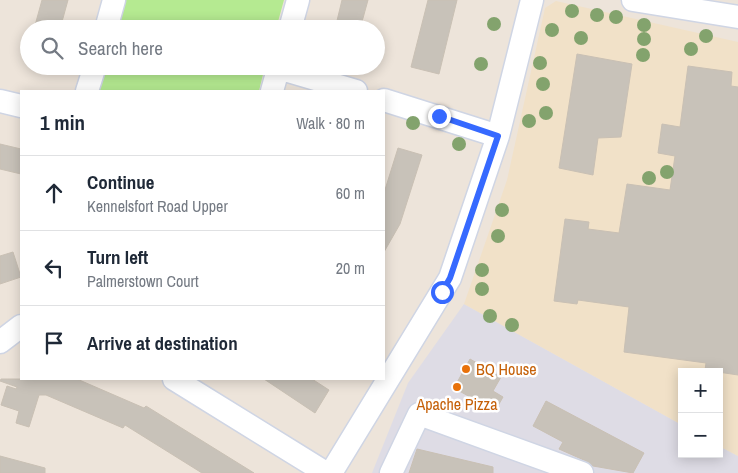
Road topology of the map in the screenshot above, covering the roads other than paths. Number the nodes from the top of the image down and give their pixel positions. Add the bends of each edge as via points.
1 (114, 0) edge
2 (298, 0) edge
3 (532, 0) edge
4 (633, 0) edge
5 (738, 17) edge
6 (108, 20) edge
7 (292, 20) edge
8 (92, 75) edge
9 (277, 75) edge
10 (305, 75) edge
11 (87, 90) edge
12 (272, 90) edge
13 (353, 90) edge
14 (385, 100) edge
15 (0, 101) edge
16 (20, 106) edge
17 (498, 136) junction
18 (20, 327) edge
19 (0, 342) edge
20 (176, 380) edge
21 (326, 473) edge
22 (331, 473) edge
23 (391, 473) edge
24 (582, 473) edge

1 - 6 street
2 - 7 street
3 - 17 street
4 - 5 street
8 - 11 street
9 - 12 street
10 - 13 street
14 - 17 street
15 - 16 street
17 - 22 street via 450,278
18 - 19 street
20 - 21 street
23 - 24 street via 419,414

